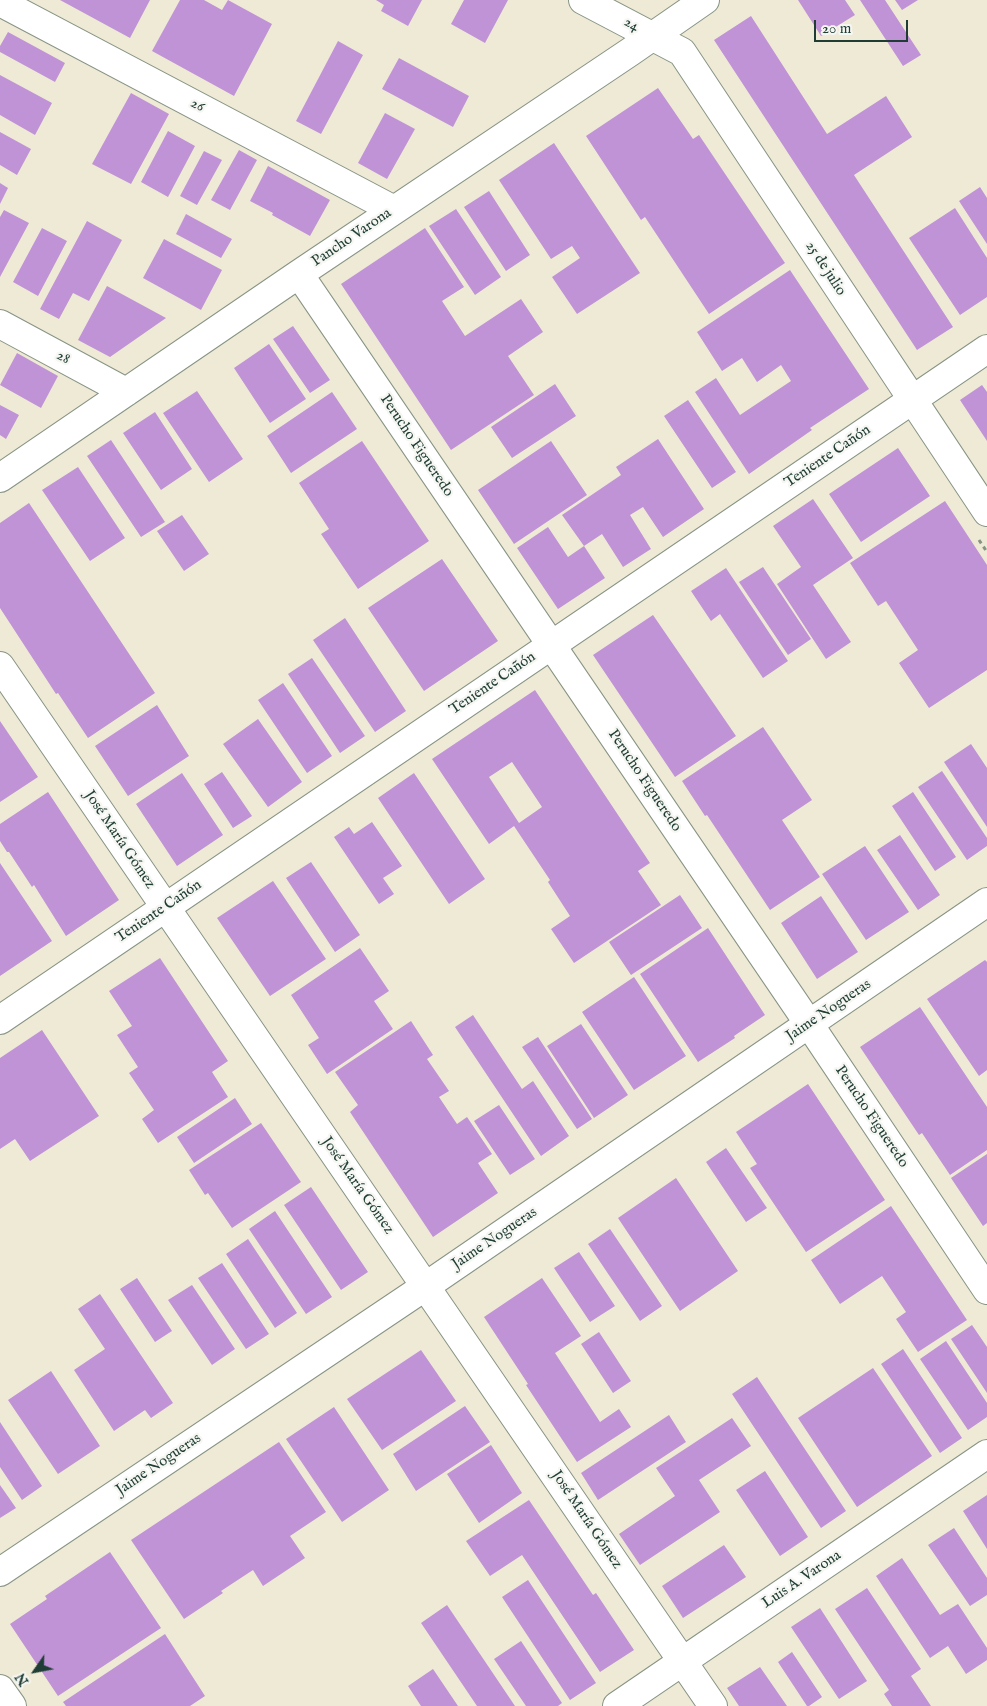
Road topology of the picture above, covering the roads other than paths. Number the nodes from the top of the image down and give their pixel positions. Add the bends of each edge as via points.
1 (583, 0) edge
2 (705, 0) edge
3 (0, 2) edge
4 (653, 37) junction
5 (394, 210) junction
6 (299, 274) junction
7 (0, 324) edge
8 (987, 349) edge
9 (126, 392) junction
10 (912, 400) junction
11 (0, 478) edge
12 (987, 512) edge
13 (551, 645) junction
14 (0, 666) edge
15 (987, 902) edge
16 (165, 908) junction
17 (0, 1020) edge
18 (810, 1024) junction
19 (426, 1286) junction
20 (987, 1290) edge
21 (987, 1454) edge
22 (0, 1572) edge
23 (683, 1661) junction
24 (0, 1689) edge
25 (12, 1706) edge
26 (617, 1706) edge
27 (714, 1706) edge

1 - 4 street, 24
2 - 4 street, Pancho Varona
3 - 5 street, 26
4 - 5 street, Pancho Varona
4 - 10 street, 25 de julio via 682,52
5 - 6 street, Pancho Varona
6 - 9 street, Pancho Varona
6 - 13 street, Perucho Figueredo
7 - 9 street, 28
8 - 10 street, Teniente Cañón
9 - 11 street, Pancho Varona
10 - 12 street, 25 de julio
10 - 13 street, Teniente Cañón
13 - 16 street, Teniente Cañón
13 - 18 street, Perucho Figueredo
14 - 16 street, José María Gómez
15 - 18 street, Jaime Nogueras
16 - 17 street, Teniente Cañón
16 - 19 street, José María Gómez
18 - 19 street, Jaime Nogueras
18 - 20 street, Perucho Figueredo
19 - 22 street, Jaime Nogueras
19 - 23 street, José María Gómez
21 - 23 street, Luis A. Varona
23 - 26 street, Luis A. Varona
23 - 27 street, José María Gómez
24 - 25 street

